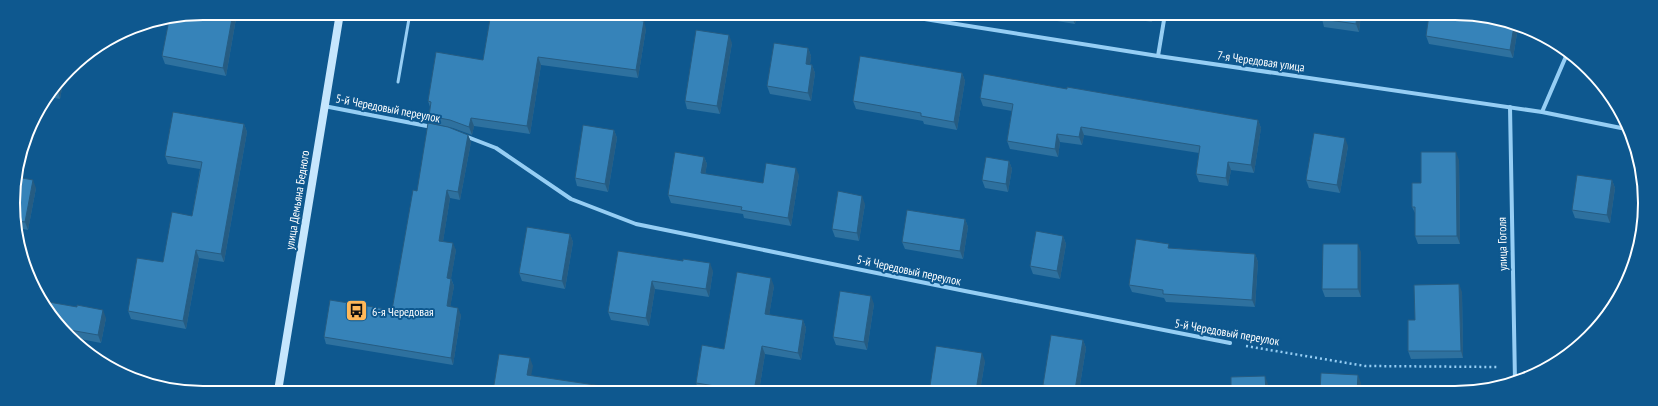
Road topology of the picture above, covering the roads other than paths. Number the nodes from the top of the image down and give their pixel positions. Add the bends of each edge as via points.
1 (339, 20) edge
2 (409, 20) edge
3 (931, 20) edge
4 (1164, 20) edge
5 (1158, 56) junction
6 (1565, 58) edge
7 (398, 82) dead end
8 (324, 106) junction
9 (1510, 107) junction
10 (1542, 112) junction
11 (437, 128) edge
12 (1622, 128) edge
13 (459, 134) edge
14 (1230, 343) road end
15 (1515, 376) edge
16 (279, 386) edge

1 - 8 main road, улица Демьяна Бедного
2 - 7 lane
3 - 5 street, 7-я Чередовая улица
4 - 5 street
5 - 9 street, 7-я Чередовая улица
6 - 10 street
8 - 11 street, 5-й Чередовый переулок
8 - 16 main road, улица Демьяна Бедного
9 - 10 street, 7-я Чередовая улица
9 - 15 street, улица Гоголя
10 - 12 street, 7-я Чередовая улица
13 - 14 street, 5-й Чередовый переулок via 496,148 571,199 636,224

